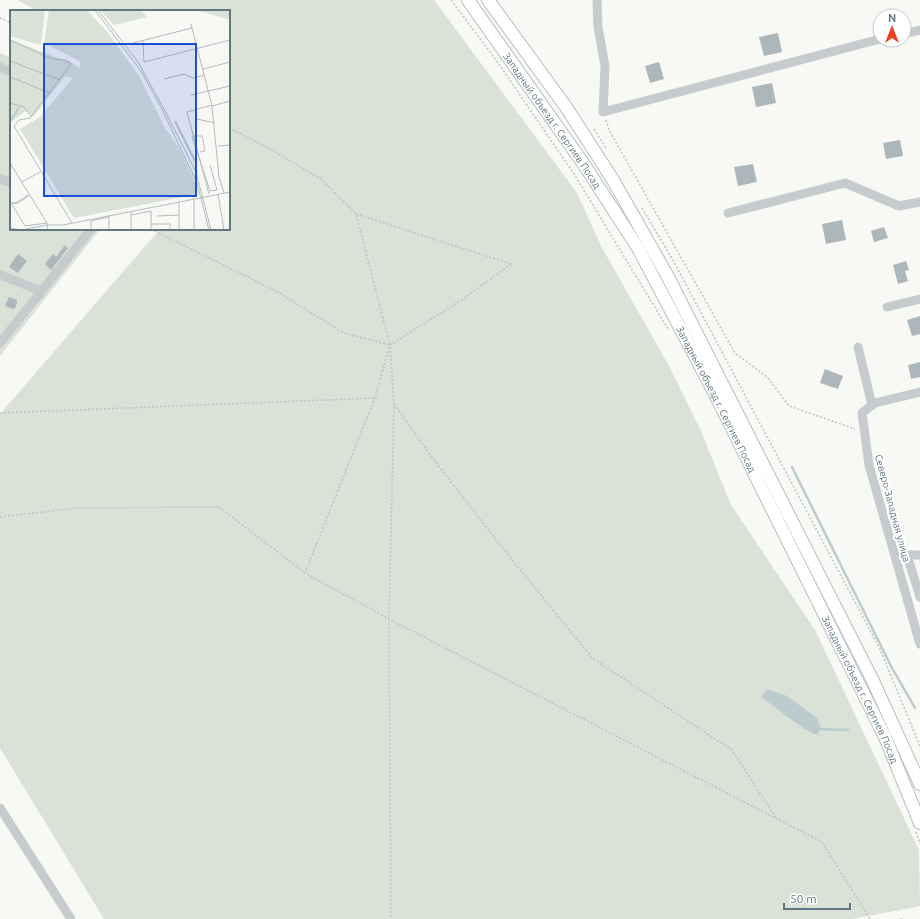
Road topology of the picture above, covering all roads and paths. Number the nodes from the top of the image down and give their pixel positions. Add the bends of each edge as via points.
1 (451, 0) edge
2 (468, 0) edge
3 (488, 0) edge
4 (597, 0) edge
5 (0, 18) edge
6 (10, 23) edge
7 (872, 41) edge
8 (0, 66) edge
9 (10, 71) edge
10 (603, 112) junction
11 (230, 128) edge
12 (0, 179) edge
13 (10, 183) edge
14 (920, 202) edge
15 (728, 213) dead end
16 (356, 214) junction
17 (90, 230) edge
18 (153, 230) edge
19 (0, 275) edge
20 (40, 294) junction
21 (920, 299) edge
22 (887, 307) dead end
23 (672, 335) dead end
24 (0, 343) edge
25 (390, 345) junction
26 (858, 347) dead end
27 (920, 392) edge
28 (375, 398) junction
29 (394, 404) junction
30 (872, 405) junction
31 (0, 413) edge
32 (864, 432) junction
33 (0, 516) edge
34 (894, 553) junction
35 (907, 555) junction
36 (920, 555) edge
37 (305, 573) junction
38 (920, 598) edge
39 (389, 619) junction
40 (920, 644) edge
41 (920, 784) edge
42 (0, 808) edge
43 (776, 818) junction
44 (917, 826) edge
45 (920, 844) edge
46 (71, 919) edge
47 (391, 919) edge
48 (870, 919) edge
49 (900, 919) edge
50 (904, 919) edge

1 - 23 path via 496,60 574,174
2 - 44 main road, Западный объезд г. Сергиев Посад via 585,166 638,248 715,394 878,723
3 - 41 main road, Западный объезд г. Сергиев Посад via 566,107 613,180 667,275 873,681
4 - 10 street via 598,27 605,66
5 - 6 path
7 - 10 street
8 - 9 street
10 - 32 path via 609,130 735,352 767,377 789,406
11 - 16 path via 321,179
12 - 13 street
14 - 15 street via 899,206 845,183
16 - 25 path
16 - 25 path via 511,264 463,299
17 - 20 street
18 - 25 path via 276,291 344,333
19 - 20 street via 36,289
20 - 24 street
21 - 22 street
25 - 28 path
25 - 29 path
26 - 30 street
27 - 30 street
28 - 31 path
28 - 37 path
29 - 39 path
29 - 43 path via 501,546 592,658 732,750
30 - 32 street, Северо-Западная улица via 862,413
32 - 34 street, Северо-Западная улица via 869,465
33 - 37 path via 74,508 219,507
34 - 35 street
34 - 40 street, Северо-Западная улица
35 - 36 street
35 - 38 street
37 - 39 path
39 - 43 path
39 - 47 path
42 - 46 street
43 - 48 path via 822,842
44 - 45 path
49 - 50 path

